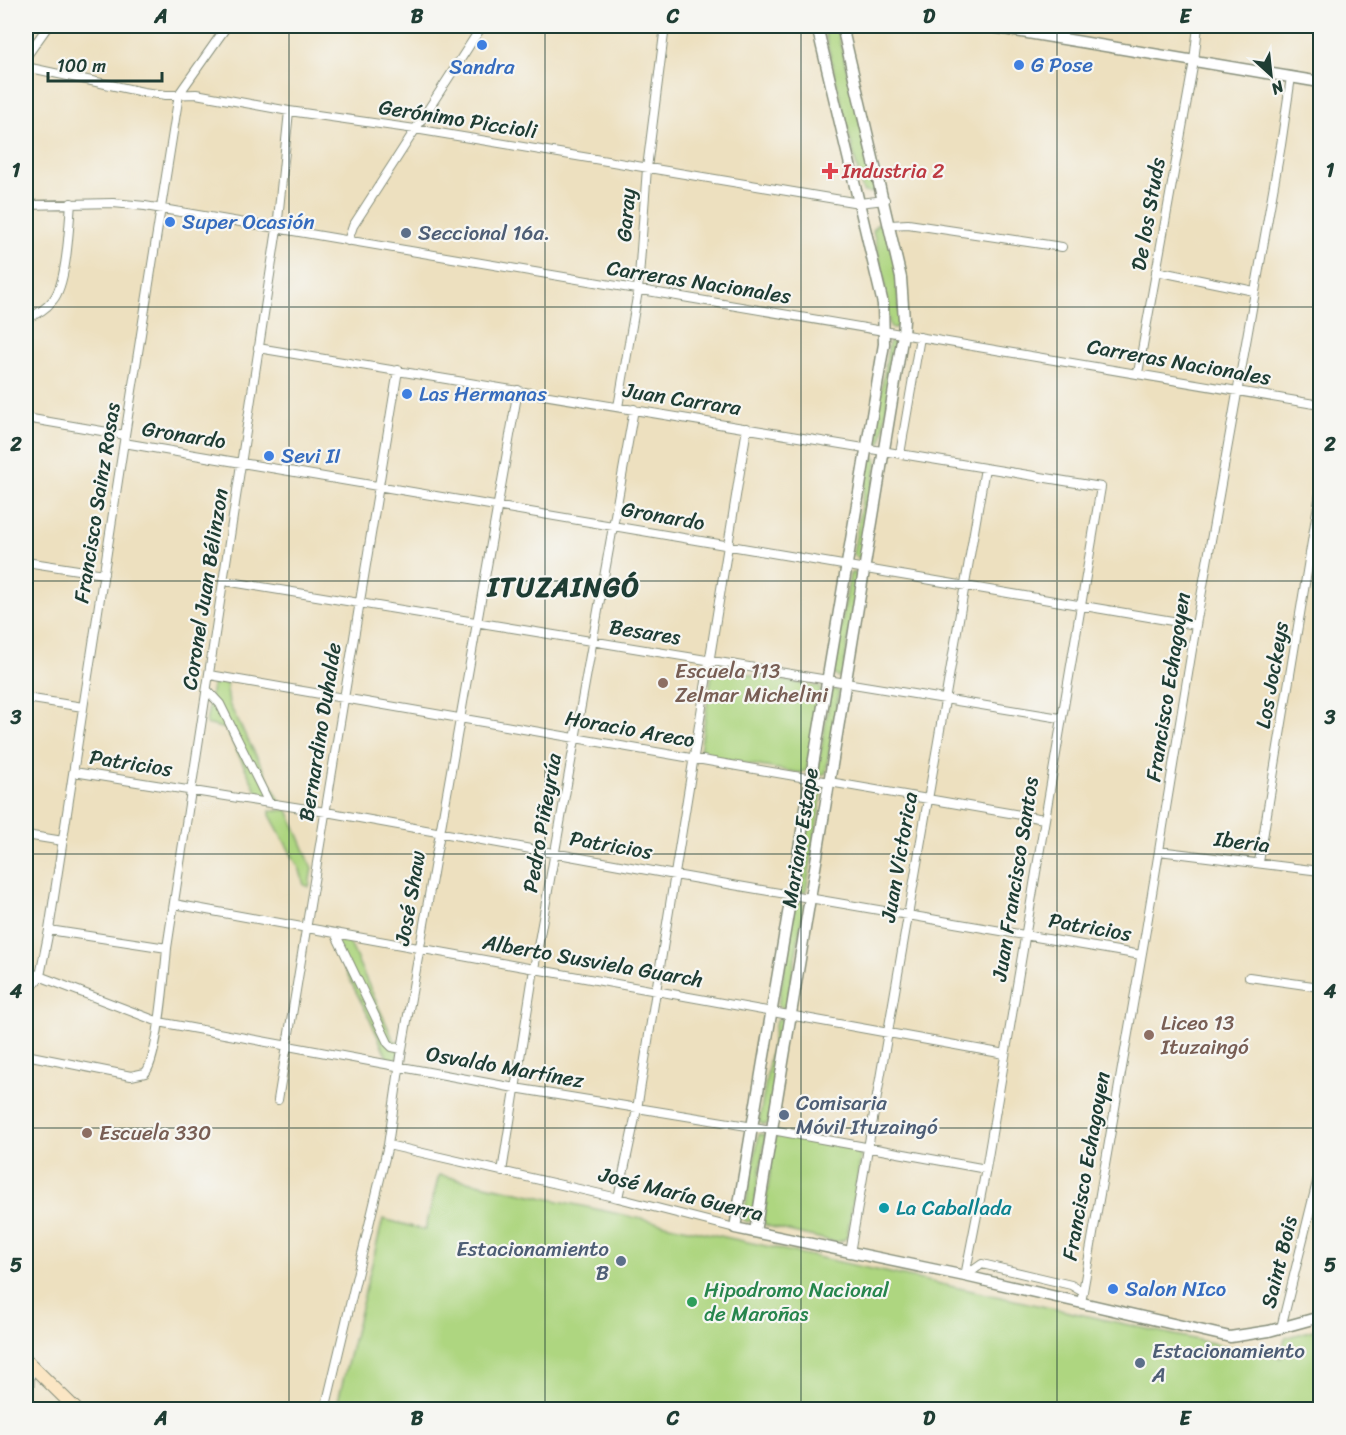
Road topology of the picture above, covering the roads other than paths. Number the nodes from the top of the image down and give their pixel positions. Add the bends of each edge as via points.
1 (48, 26) edge
2 (227, 26) edge
3 (482, 26) edge
4 (665, 26) edge
5 (817, 26) edge
6 (842, 26) edge
7 (986, 26) edge
8 (1054, 26) edge
9 (1198, 26) edge
10 (1053, 37) junction
11 (26, 57) edge
12 (1194, 62) junction
13 (26, 67) edge
14 (1291, 77) junction
15 (1320, 82) edge
16 (179, 94) junction
17 (289, 111) junction
18 (415, 129) junction
19 (647, 168) junction
20 (885, 201) junction
21 (71, 203) junction
22 (859, 203) junction
23 (26, 205) edge
24 (160, 209) junction
25 (890, 225) junction
26 (278, 229) junction
27 (348, 241) junction
28 (1062, 247) dead end
29 (1156, 271) junction
30 (638, 291) junction
31 (1254, 291) junction
32 (26, 318) edge
33 (884, 331) junction
34 (903, 334) junction
35 (920, 337) junction
36 (258, 348) junction
37 (398, 370) junction
38 (1138, 373) junction
39 (518, 390) junction
40 (1238, 390) junction
41 (1320, 405) edge
42 (618, 407) junction
43 (634, 409) junction
44 (26, 418) edge
45 (747, 428) junction
46 (124, 439) junction
47 (866, 448) junction
48 (885, 451) junction
49 (900, 454) junction
50 (243, 462) junction
51 (985, 468) junction
52 (379, 486) junction
53 (1101, 487) joint
54 (1320, 493) edge
55 (497, 506) junction
56 (614, 526) junction
57 (729, 546) junction
58 (26, 562) edge
59 (846, 565) junction
60 (865, 569) junction
61 (104, 574) junction
62 (225, 581) junction
63 (964, 585) junction
64 (360, 603) junction
65 (1081, 605) junction
66 (477, 622) junction
67 (1196, 624) junction
68 (593, 642) junction
69 (708, 660) junction
70 (210, 675) junction
71 (827, 680) junction
72 (846, 683) junction
73 (207, 690) junction
74 (26, 698) edge
75 (344, 698) junction
76 (944, 699) junction
77 (83, 707) junction
78 (460, 717) junction
79 (1060, 718) junction
80 (575, 737) junction
81 (695, 758) junction
82 (74, 772) junction
83 (810, 778) junction
84 (829, 782) junction
85 (192, 791) junction
86 (927, 799) junction
87 (269, 803) junction
88 (326, 812) junction
89 (1044, 819) junction
90 (440, 832) junction
91 (26, 835) edge
92 (63, 841) junction
93 (1159, 851) junction
94 (554, 853) junction
95 (1259, 862) junction
96 (1320, 871) edge
97 (675, 875) junction
98 (791, 895) junction
99 (810, 898) junction
100 (174, 904) junction
101 (907, 914) junction
102 (307, 928) junction
103 (49, 930) junction
104 (335, 933) junction
105 (1024, 934) junction
106 (167, 948) junction
107 (420, 948) junction
108 (1142, 955) junction
109 (534, 969) junction
110 (26, 971) edge
111 (40, 976) junction
112 (1249, 977) dead end
113 (1320, 987) edge
114 (655, 990) junction
115 (26, 996) edge
116 (772, 1012) junction
117 (791, 1015) junction
118 (159, 1022) junction
119 (887, 1033) junction
120 (287, 1045) junction
121 (402, 1049) junction
122 (1005, 1054) junction
123 (26, 1055) edge
124 (399, 1066) junction
125 (515, 1088) junction
126 (278, 1100) dead end
127 (637, 1109) junction
128 (753, 1127) junction
129 (772, 1130) junction
130 (388, 1145) junction
131 (868, 1148) junction
132 (986, 1169) junction
133 (1320, 1170) edge
134 (502, 1172) junction
135 (618, 1198) junction
136 (735, 1228) junction
137 (755, 1232) junction
138 (850, 1253) junction
139 (965, 1276) junction
140 (1082, 1298) junction
141 (1320, 1317) edge
142 (1281, 1328) junction
143 (28, 1362) edge
144 (29, 1410) edge
145 (77, 1410) edge
146 (325, 1410) edge

1 - 11 street
2 - 16 street, Francisco Sainz Rosas
3 - 18 street
4 - 19 street, Garay
5 - 22 street, Mariano Estape
6 - 20 street, Mariano Estape
7 - 10 street
8 - 10 street
9 - 12 street, De los Studs
10 - 12 street
12 - 14 street
12 - 29 street, De los Studs
13 - 16 street, Gerónimo Piccioli via 143,92
14 - 15 street
14 - 31 street, Francisco Echagoyen
16 - 17 street, Gerónimo Piccioli
16 - 24 street, Francisco Sainz Rosas
17 - 18 street, Gerónimo Piccioli
17 - 26 street, Coronel Juan Bélinzon
18 - 19 street, Gerónimo Piccioli
18 - 27 street via 353,226
19 - 22 street, Gerónimo Piccioli
19 - 30 street, Garay
20 - 22 street, Gerónimo Piccioli
20 - 25 street, Mariano Estape
21 - 23 street, Carreras Nacionales
21 - 24 street, Carreras Nacionales
21 - 32 street via 58,291 44,309
22 - 33 street, Mariano Estape via 883,304
24 - 26 street, Carreras Nacionales
24 - 46 street, Francisco Sainz Rosas
25 - 28 street via 908,224
25 - 34 street, Mariano Estape via 902,278
26 - 27 street, Carreras Nacionales
26 - 36 street, Coronel Juan Bélinzon
27 - 30 street, Carreras Nacionales
29 - 31 street
29 - 38 street, De los Studs
30 - 33 street, Carreras Nacionales
30 - 42 street, Garay
31 - 40 street, Francisco Echagoyen
33 - 34 street, Carreras Nacionales
33 - 47 street, Mariano Estape
34 - 35 street, Carreras Nacionales
34 - 48 street, Mariano Estape
35 - 38 street, Carreras Nacionales
35 - 49 street
36 - 37 street, Juan Carrara
36 - 50 street, Coronel Juan Bélinzon
37 - 39 street, Juan Carrara
37 - 52 street, Bernardino Duhalde
38 - 40 street, Carreras Nacionales
39 - 42 street, Juan Carrara
39 - 55 street, José Shaw
40 - 41 street, Carreras Nacionales
40 - 67 street, Francisco Echagoyen
42 - 43 street, Juan Carrara
43 - 45 street, Juan Carrara
43 - 56 street, Pedro Piñeyrúa
44 - 46 street, Gronardo
45 - 47 street, Juan Carrara
45 - 57 street
46 - 50 street, Gronardo
46 - 61 street, Francisco Sainz Rosas
47 - 48 street, Juan Carrara
47 - 59 street, Mariano Estape
48 - 49 street, Juan Carrara
48 - 60 street, Mariano Estape
49 - 51 street, Juan Carrara
50 - 52 street, Gronardo
50 - 62 street, Coronel Juan Bélinzon
51 - 53 street, Juan Carrara
51 - 63 street, Juan Victorica
52 - 55 street, Gronardo
52 - 64 street, Bernardino Duhalde
53 - 65 street, Juan Francisco Santos
54 - 95 street, Los Jockeys
55 - 56 street, Gronardo
55 - 66 street, José Shaw
56 - 57 street, Gronardo
56 - 68 street, Pedro Piñeyrúa
57 - 59 street, Gronardo
57 - 69 street
58 - 61 street
59 - 60 street, Gronardo
59 - 71 street, Mariano Estape
60 - 63 street, Gronardo
60 - 72 street, Mariano Estape
61 - 77 street, Francisco Sainz Rosas
62 - 64 street, Besares
62 - 70 street, Coronel Juan Bélinzon
63 - 65 street, Gronardo
63 - 76 street, Juan Victorica
64 - 66 street, Besares
64 - 75 street, Bernardino Duhalde
65 - 67 street, Gronardo
65 - 79 street, Juan Francisco Santos
66 - 68 street, Besares
66 - 78 street, José Shaw
67 - 93 street, Francisco Echagoyen
68 - 69 street, Besares
68 - 80 street, Pedro Piñeyrúa
69 - 71 street, Besares
69 - 81 street
70 - 73 street, Coronel Juan Bélinzon
70 - 75 street, Horacio Areco
71 - 72 street, Besares
71 - 83 street, Mariano Estape
72 - 76 street, Besares
72 - 84 street, Mariano Estape
73 - 85 street, Coronel Juan Bélinzon
73 - 87 street via 220,704
74 - 77 street
75 - 78 street, Horacio Areco
75 - 88 street, Bernardino Duhalde
76 - 79 street, Besares
76 - 86 street, Juan Victorica
77 - 82 street, Francisco Sainz Rosas
78 - 80 street, Horacio Areco
78 - 90 street, José Shaw
79 - 89 street, Juan Francisco Santos
80 - 81 street, Horacio Areco
80 - 94 street, Pedro Piñeyrúa
81 - 83 street, Horacio Areco
81 - 97 street
82 - 85 street, Patricios
82 - 92 street, Francisco Sainz Rosas
83 - 84 street, Horacio Areco
83 - 98 street, Mariano Estape
84 - 86 street, Horacio Areco
84 - 99 street, Mariano Estape
85 - 87 street, Patricios
85 - 100 street, Coronel Juan Bélinzon
86 - 89 street, Horacio Areco
86 - 101 street, Juan Victorica
87 - 88 street, Patricios
88 - 90 street, Patricios
88 - 102 street, Bernardino Duhalde
89 - 105 street, Juan Francisco Santos
90 - 94 street, Patricios
90 - 107 street, José Shaw
91 - 92 street
92 - 103 street, Francisco Sainz Rosas
93 - 95 street, Iberia
93 - 108 street, Francisco Echagoyen
94 - 97 street, Patricios
94 - 109 street, Pedro Piñeyrúa
95 - 96 street, Iberia
97 - 98 street, Patricios
97 - 114 street
98 - 99 street, Patricios
98 - 116 street, Mariano Estape
99 - 101 street, Patricios
99 - 117 street, Mariano Estape
100 - 102 street, Alberto Susviela Guarch
100 - 106 street, Coronel Juan Bélinzon
101 - 105 street, Patricios
101 - 119 street, Juan Victorica
102 - 104 street, Alberto Susviela Guarch
102 - 120 street, Bernardino Duhalde
103 - 106 street
103 - 111 street, Francisco Sainz Rosas
104 - 107 street, Alberto Susviela Guarch
104 - 121 street via 388,1043
105 - 108 street, Patricios
105 - 122 street, Juan Francisco Santos
106 - 118 street, Coronel Juan Bélinzon
107 - 109 street, Alberto Susviela Guarch
107 - 121 street, José Shaw
108 - 140 street, Francisco Echagoyen
109 - 114 street, Alberto Susviela Guarch
109 - 125 street, Pedro Piñeyrúa
110 - 111 street, Osvaldo Martínez
111 - 115 street, Francisco Sainz Rosas
111 - 118 street, Osvaldo Martínez
112 - 113 street
114 - 116 street, Alberto Susviela Guarch
114 - 127 street
116 - 117 street, Alberto Susviela Guarch
116 - 128 street, Mariano Estape
117 - 119 street, Alberto Susviela Guarch
117 - 129 street, Mariano Estape
118 - 120 street, Osvaldo Martínez
118 - 123 street, Coronel Juan Bélinzon via 148,1070 140,1076
119 - 122 street, Alberto Susviela Guarch
119 - 131 street, Juan Victorica
120 - 124 street, Osvaldo Martínez
120 - 126 street, Bernardino Duhalde
121 - 124 street, José Shaw
122 - 132 street, Juan Francisco Santos
124 - 125 street, Osvaldo Martínez
124 - 130 street, José Shaw
125 - 127 street, Osvaldo Martínez
125 - 134 street, Pedro Piñeyrúa
127 - 128 street, Osvaldo Martínez
127 - 135 street
128 - 129 street, Osvaldo Martínez
128 - 136 street, Mariano Estape
129 - 131 street, Osvaldo Martínez
129 - 137 street, Mariano Estape
130 - 134 street, José María Guerra
130 - 146 street, José Shaw
131 - 132 street, Osvaldo Martínez
131 - 138 street, Juan Victorica
132 - 139 street, Juan Francisco Santos
133 - 142 street, Saint Bois
134 - 135 street, José María Guerra
135 - 136 street, José María Guerra
136 - 137 street, José María Guerra
137 - 138 street, José María Guerra
138 - 139 street, José María Guerra
139 - 140 street, José María Guerra
139 - 140 street, José María Guerra via 982,1264 1071,1285
140 - 142 street, José María Guerra via 1230,1337
141 - 142 street, José María Guerra
143 - 144 street
143 - 145 main road

